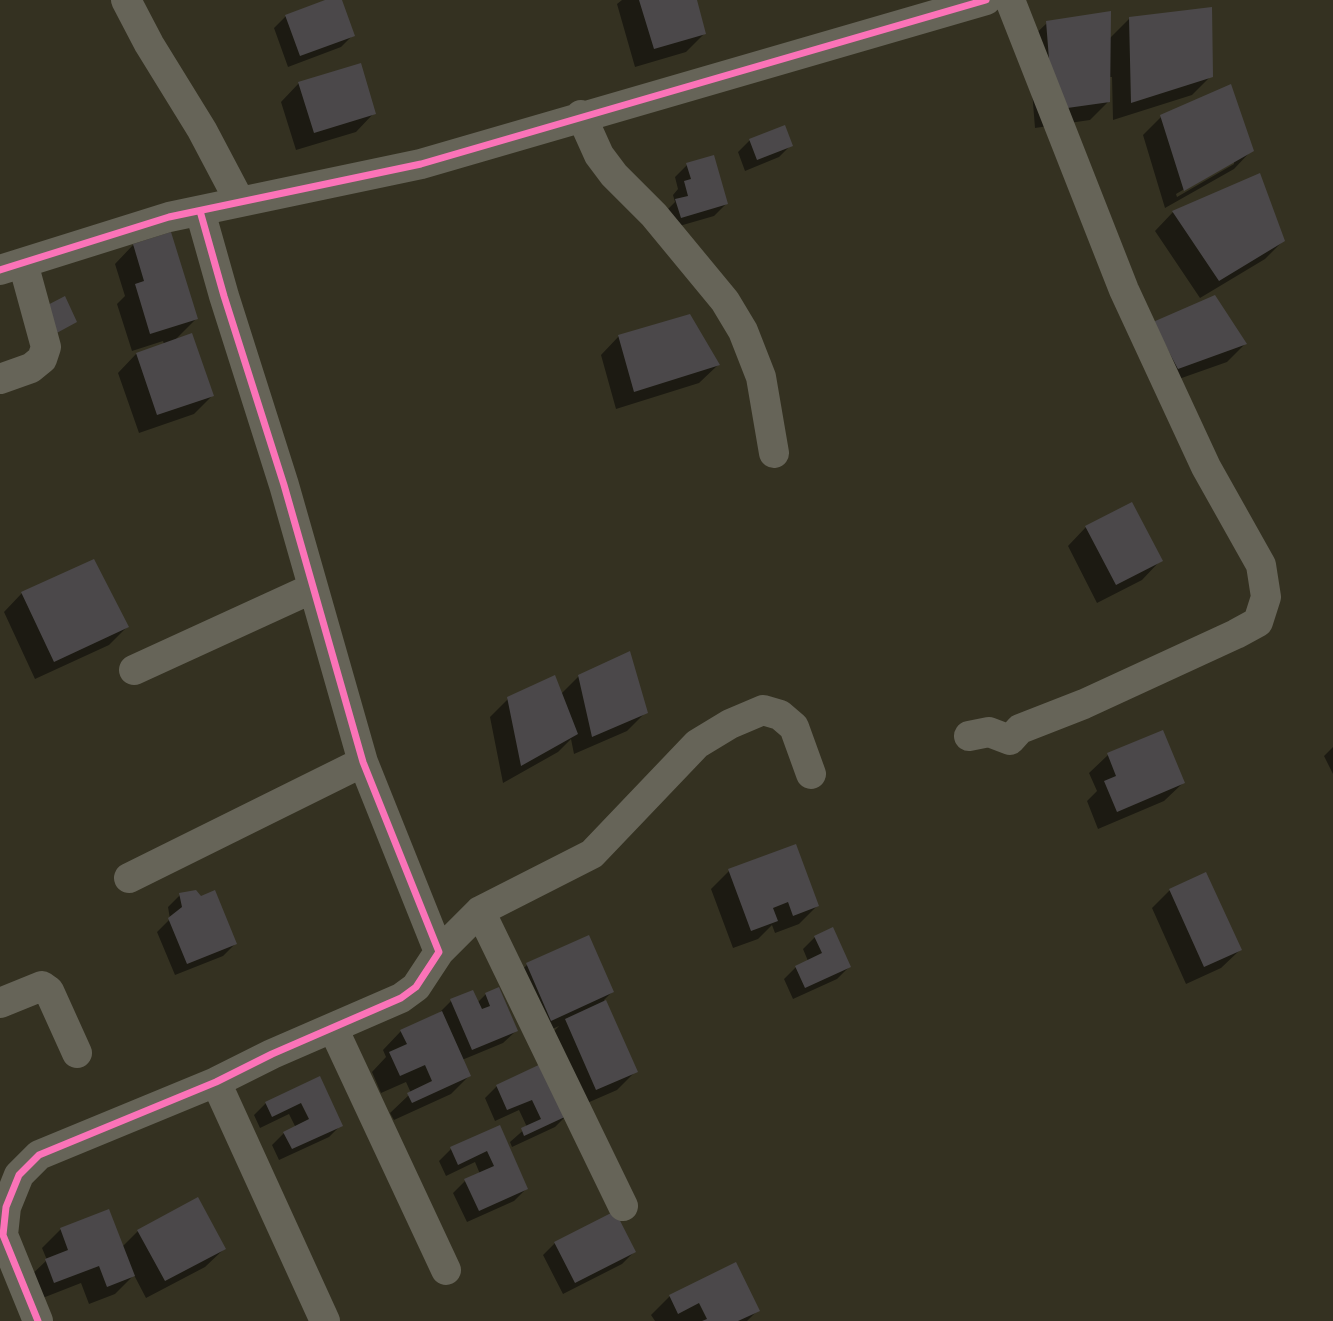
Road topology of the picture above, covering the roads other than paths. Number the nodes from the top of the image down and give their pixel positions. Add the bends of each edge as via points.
1 (126, 0) edge
2 (986, 0) edge
3 (1010, 0) edge
4 (581, 115) junction
5 (240, 202) junction
6 (200, 211) junction
7 (12, 267) edge
8 (0, 379) edge
9 (774, 453) dead end
10 (313, 587) junction
11 (134, 670) dead end
12 (969, 736) dead end
13 (363, 762) junction
14 (811, 774) dead end
15 (129, 878) dead end
16 (480, 911) junction
17 (439, 951) junction
18 (0, 1003) edge
19 (332, 1028) junction
20 (77, 1053) dead end
21 (216, 1082) junction
22 (39, 1155) junction
23 (0, 1170) edge
24 (623, 1206) dead end
25 (446, 1270) dead end
26 (38, 1321) edge
27 (326, 1321) edge

1 - 5 street
2 - 4 street
3 - 12 street via 1124,290 1206,467 1261,565 1266,597 1258,622 1020,729 1010,740 989,732
4 - 5 street via 421,164
4 - 9 street via 599,155 725,301 743,331 761,376
5 - 6 street
6 - 7 street
6 - 10 street
7 - 8 street via 46,347 42,359 31,368
10 - 11 street
10 - 13 street
13 - 15 street
13 - 17 street
14 - 16 street via 803,745 788,721 763,710 747,716 696,744 592,853
16 - 17 street
16 - 24 street
17 - 19 street via 416,987 401,998
18 - 20 street via 43,986
19 - 21 street
19 - 25 street
21 - 22 street
21 - 27 street
22 - 23 street
22 - 26 street via 19,1175 6,1206 3,1235

